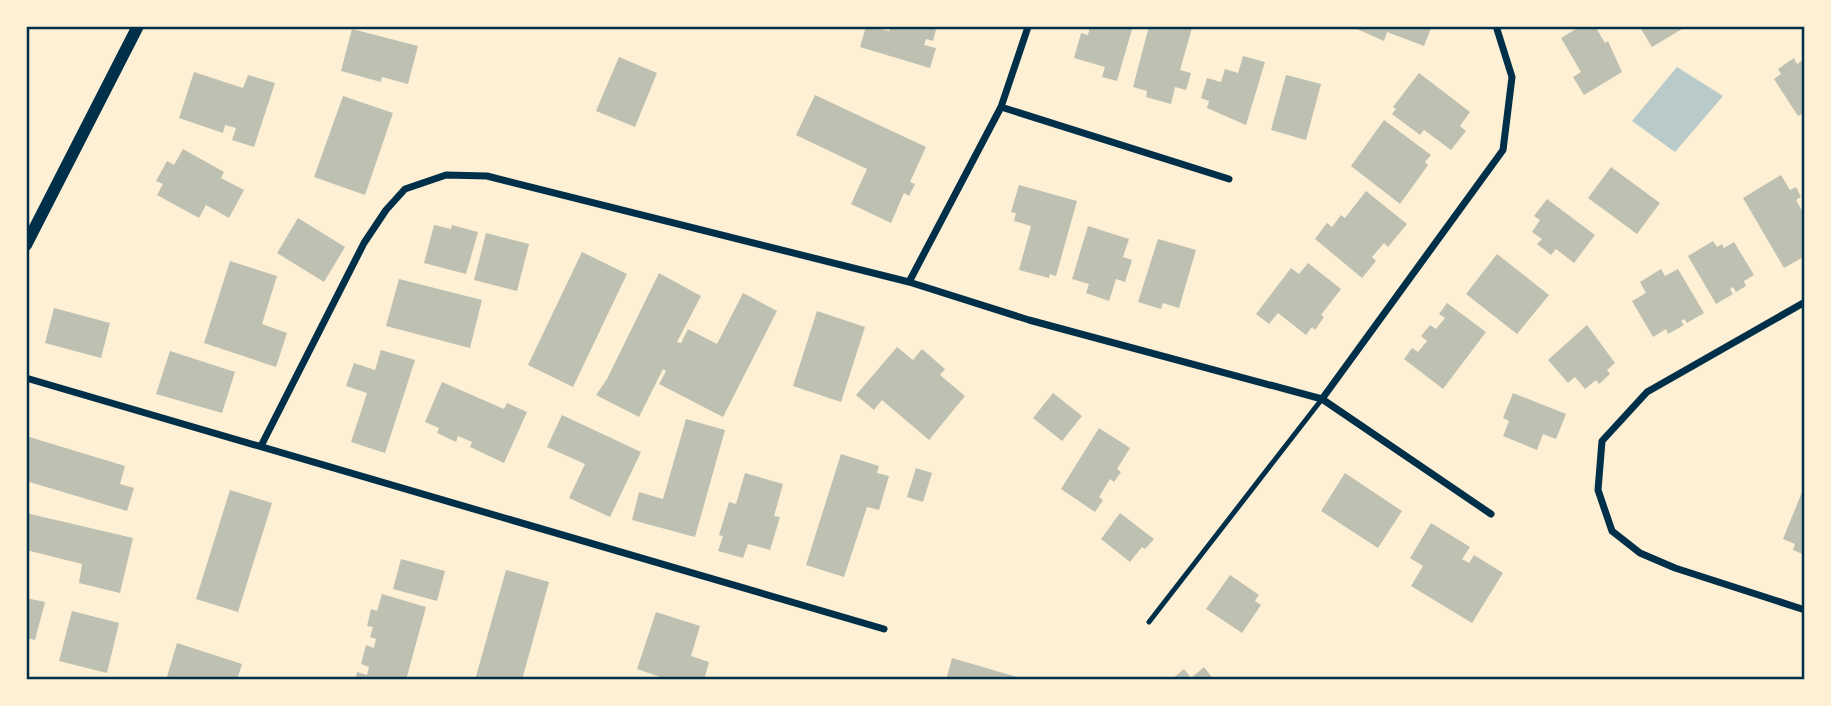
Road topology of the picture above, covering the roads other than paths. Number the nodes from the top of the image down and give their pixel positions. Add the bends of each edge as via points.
1 (138, 26) edge
2 (1496, 26) edge
3 (1028, 27) edge
4 (1001, 107) junction
5 (1229, 178) dead end
6 (26, 245) edge
7 (909, 282) junction
8 (1805, 302) edge
9 (26, 378) edge
10 (1322, 399) junction
11 (261, 446) junction
12 (1491, 514) dead end
13 (1805, 610) edge
14 (1149, 622) dead end
15 (884, 629) dead end

1 - 6 street
2 - 10 street via 1513,78 1503,150
3 - 4 street
4 - 5 street
4 - 7 street
7 - 10 street via 1029,320
7 - 11 street via 487,176 446,175 405,189 386,210 364,243
8 - 13 street via 1647,392 1602,441 1598,490 1612,531 1640,553
9 - 11 street
10 - 12 street
10 - 14 lane
11 - 15 street

